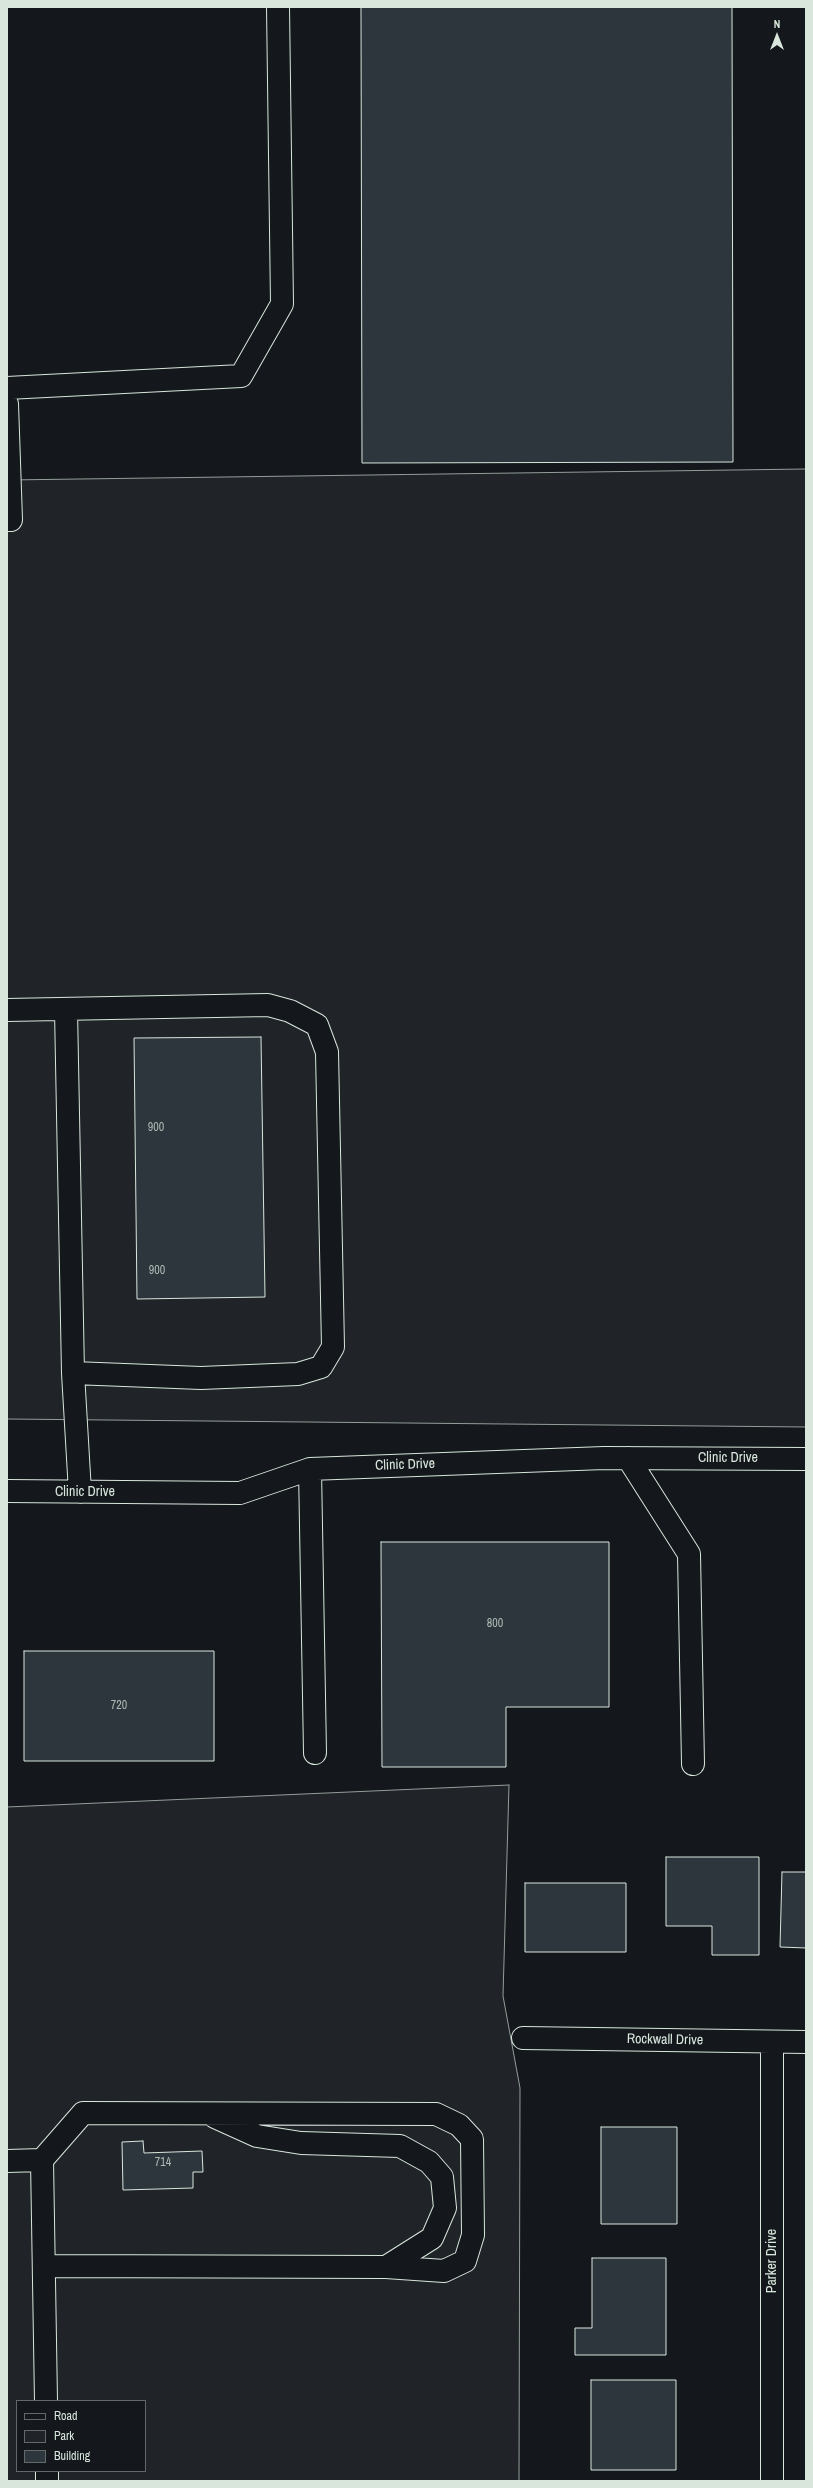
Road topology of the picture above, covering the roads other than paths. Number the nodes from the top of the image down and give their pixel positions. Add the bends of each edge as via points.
1 (278, 7) edge
2 (7, 388) edge
3 (7, 404) edge
4 (7, 520) edge
5 (7, 1010) edge
6 (66, 1010) junction
7 (73, 1373) junction
8 (628, 1458) junction
9 (806, 1459) edge
10 (310, 1469) junction
11 (7, 1491) edge
12 (80, 1492) junction
13 (315, 1753) dead end
14 (693, 1764) dead end
15 (523, 2038) dead end
16 (772, 2042) junction
17 (806, 2042) edge
18 (207, 2113) junction
19 (42, 2160) junction
20 (7, 2161) edge
21 (45, 2266) junction
22 (386, 2267) junction
23 (46, 2400) edge
24 (772, 2481) edge

1 - 2 street via 282,304 241,376
3 - 4 street via 11,520
5 - 6 street
6 - 7 street
6 - 7 street via 268,1005 316,1025 327,1052 333,1347 321,1367 298,1374 201,1378
7 - 12 street
8 - 9 street, Clinic Drive
8 - 10 street, Clinic Drive
8 - 14 street via 689,1554
10 - 12 street, Clinic Drive via 240,1493
10 - 13 street
11 - 12 street, Clinic Drive
15 - 16 street, Rockwall Drive
16 - 17 street, Rockwall Drive
16 - 24 street, Parker Drive
18 - 19 street via 83,2113
18 - 22 street via 257,2136 301,2143 400,2146 429,2162 442,2177 445,2208 432,2238
18 - 22 street via 436,2114 459,2126 472,2139 473,2235 465,2261 444,2271
19 - 20 street
19 - 21 street
21 - 22 street
21 - 23 street

